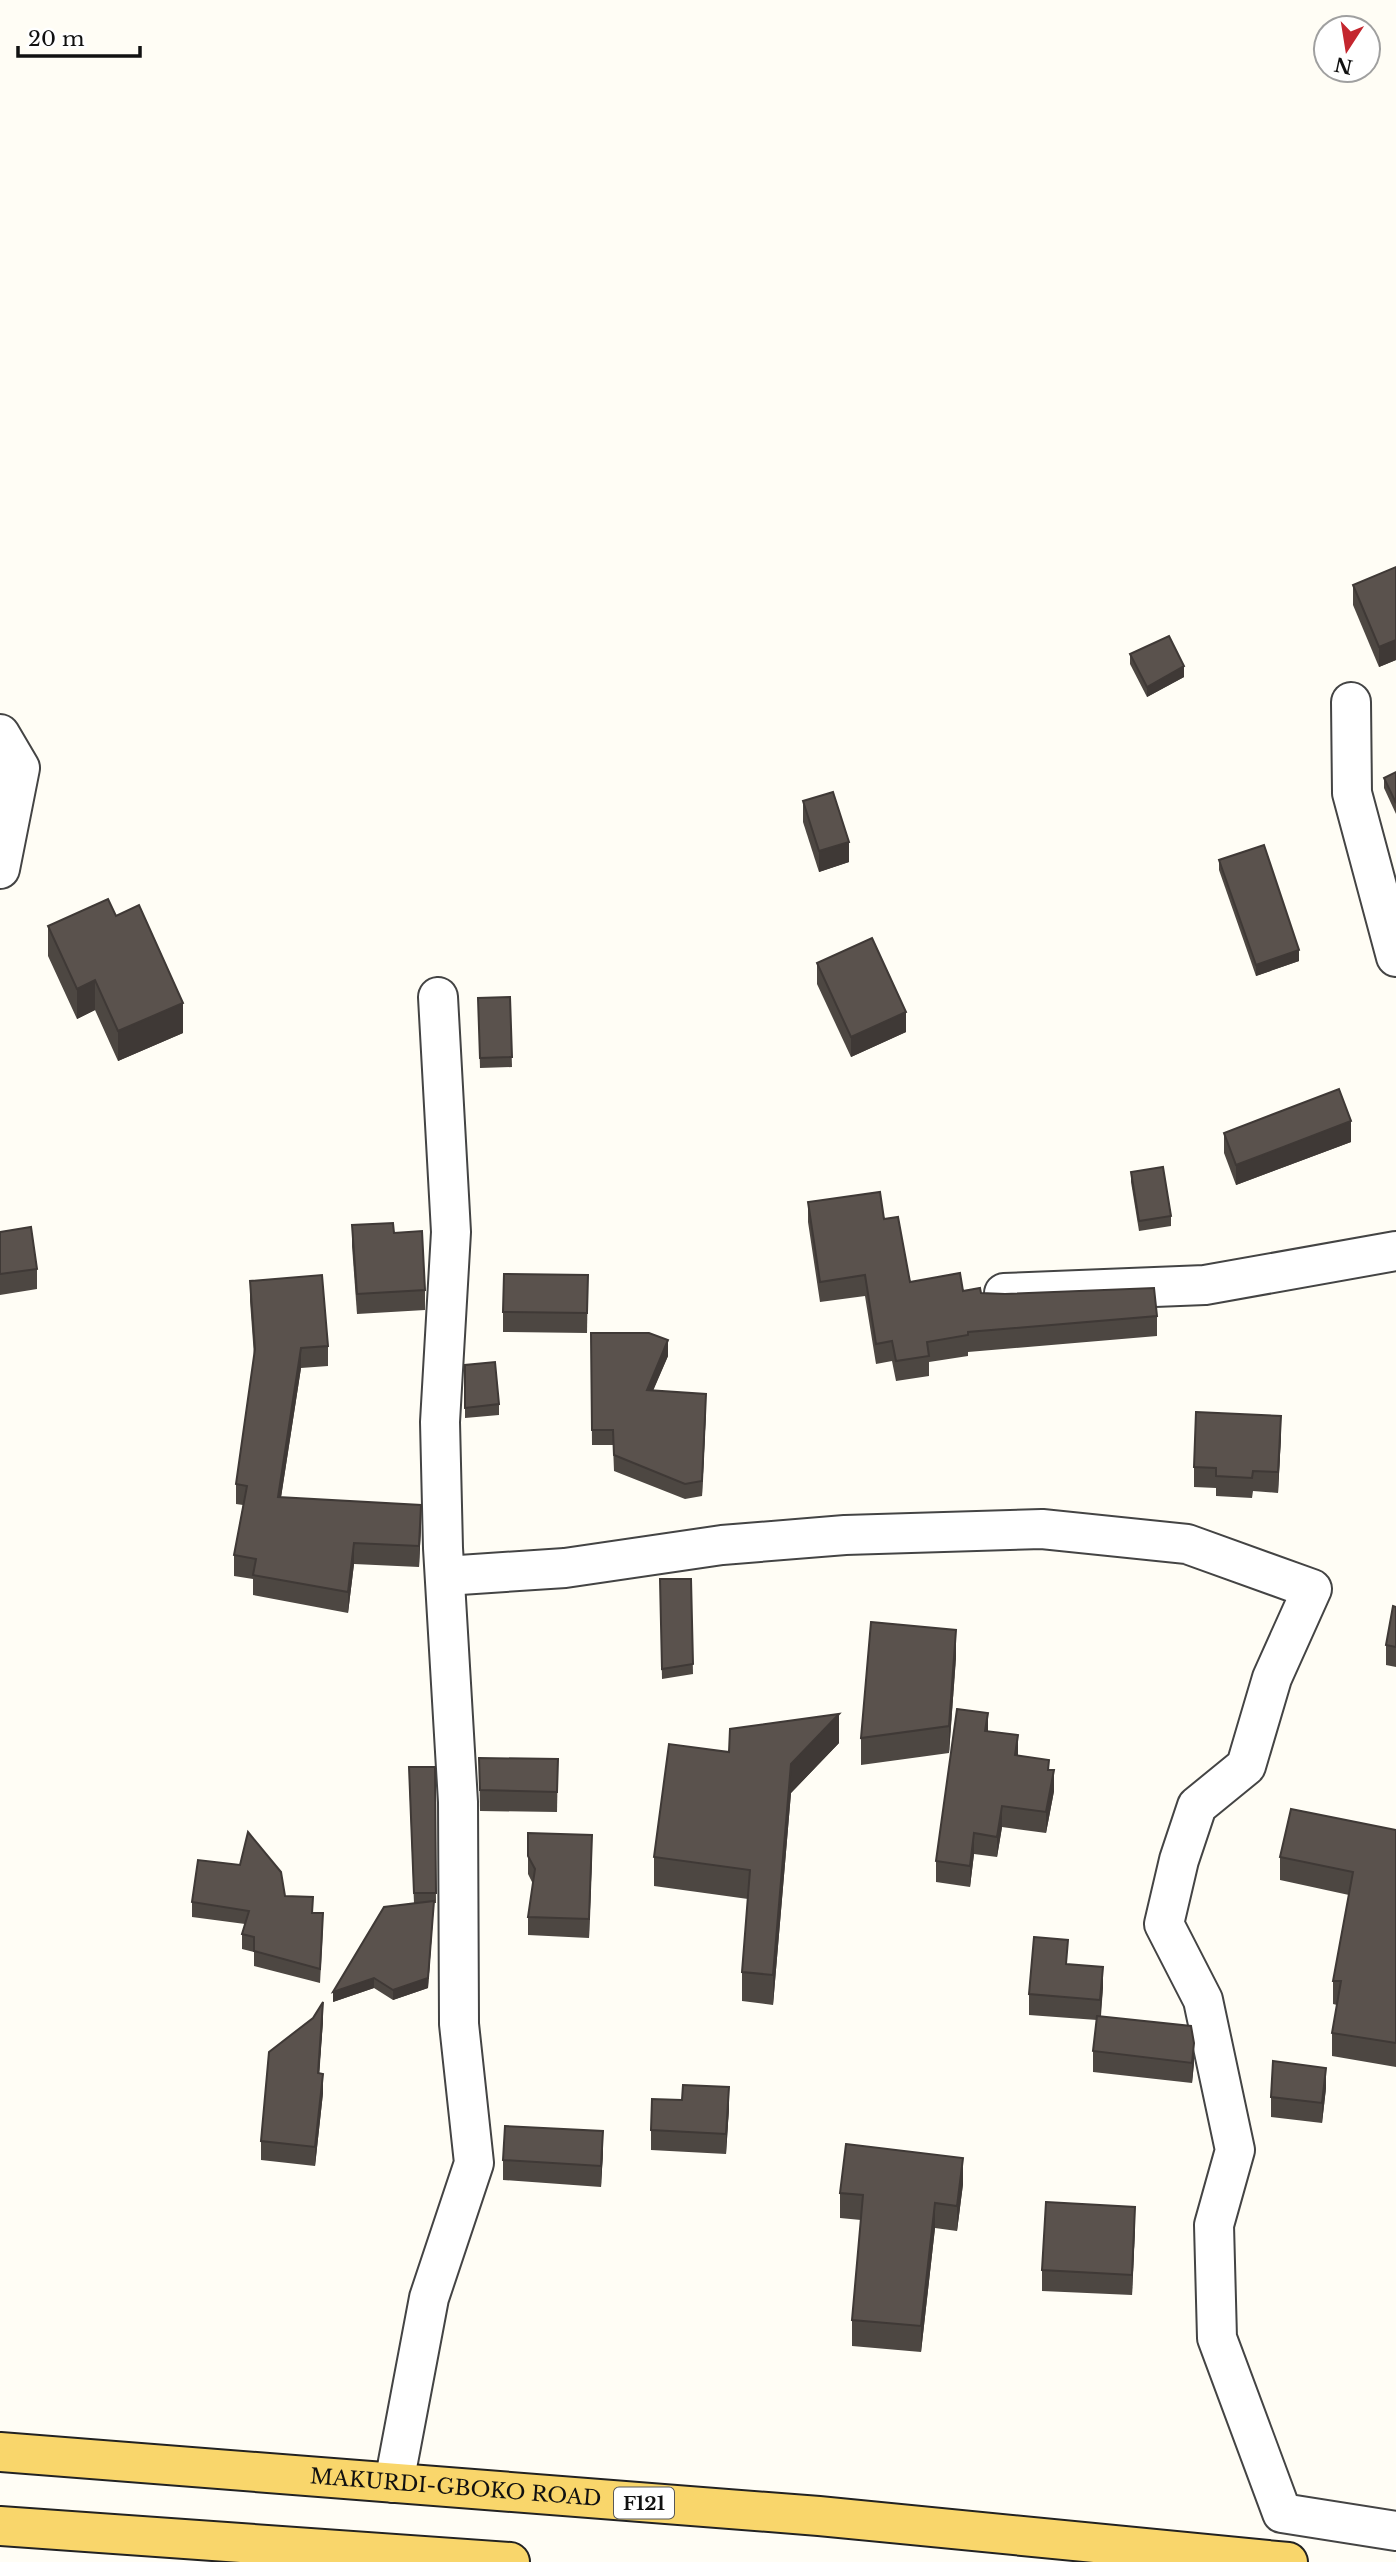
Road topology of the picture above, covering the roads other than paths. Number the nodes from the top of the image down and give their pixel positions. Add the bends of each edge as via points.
1 (1351, 702) dead end
2 (0, 734) edge
3 (0, 869) edge
4 (1396, 957) edge
5 (438, 997) dead end
6 (1396, 1251) edge
7 (1004, 1293) edge
8 (445, 1576) junction
9 (0, 2452) edge
10 (394, 2483) junction
11 (0, 2526) edge
12 (1396, 2531) edge
13 (510, 2562) edge
14 (1288, 2562) edge

1 - 4 street via 1353,793
2 - 3 street via 20,768
5 - 8 street via 451,1232 440,1422
6 - 7 street via 1205,1285
8 - 10 street via 458,1802 459,2024 474,2163 429,2298
8 - 12 street via 565,1568 722,1545 845,1535 1041,1529 1187,1544 1312,1589 1272,1678 1246,1766 1197,1806 1164,1924 1203,2000 1235,2150 1214,2225 1217,2338 1282,2513
9 - 10 main road, MAKURDI-GBOKO ROAD / F121
10 - 14 main road, MAKURDI-GBOKO ROAD / F121 via 819,2516
11 - 13 main road

